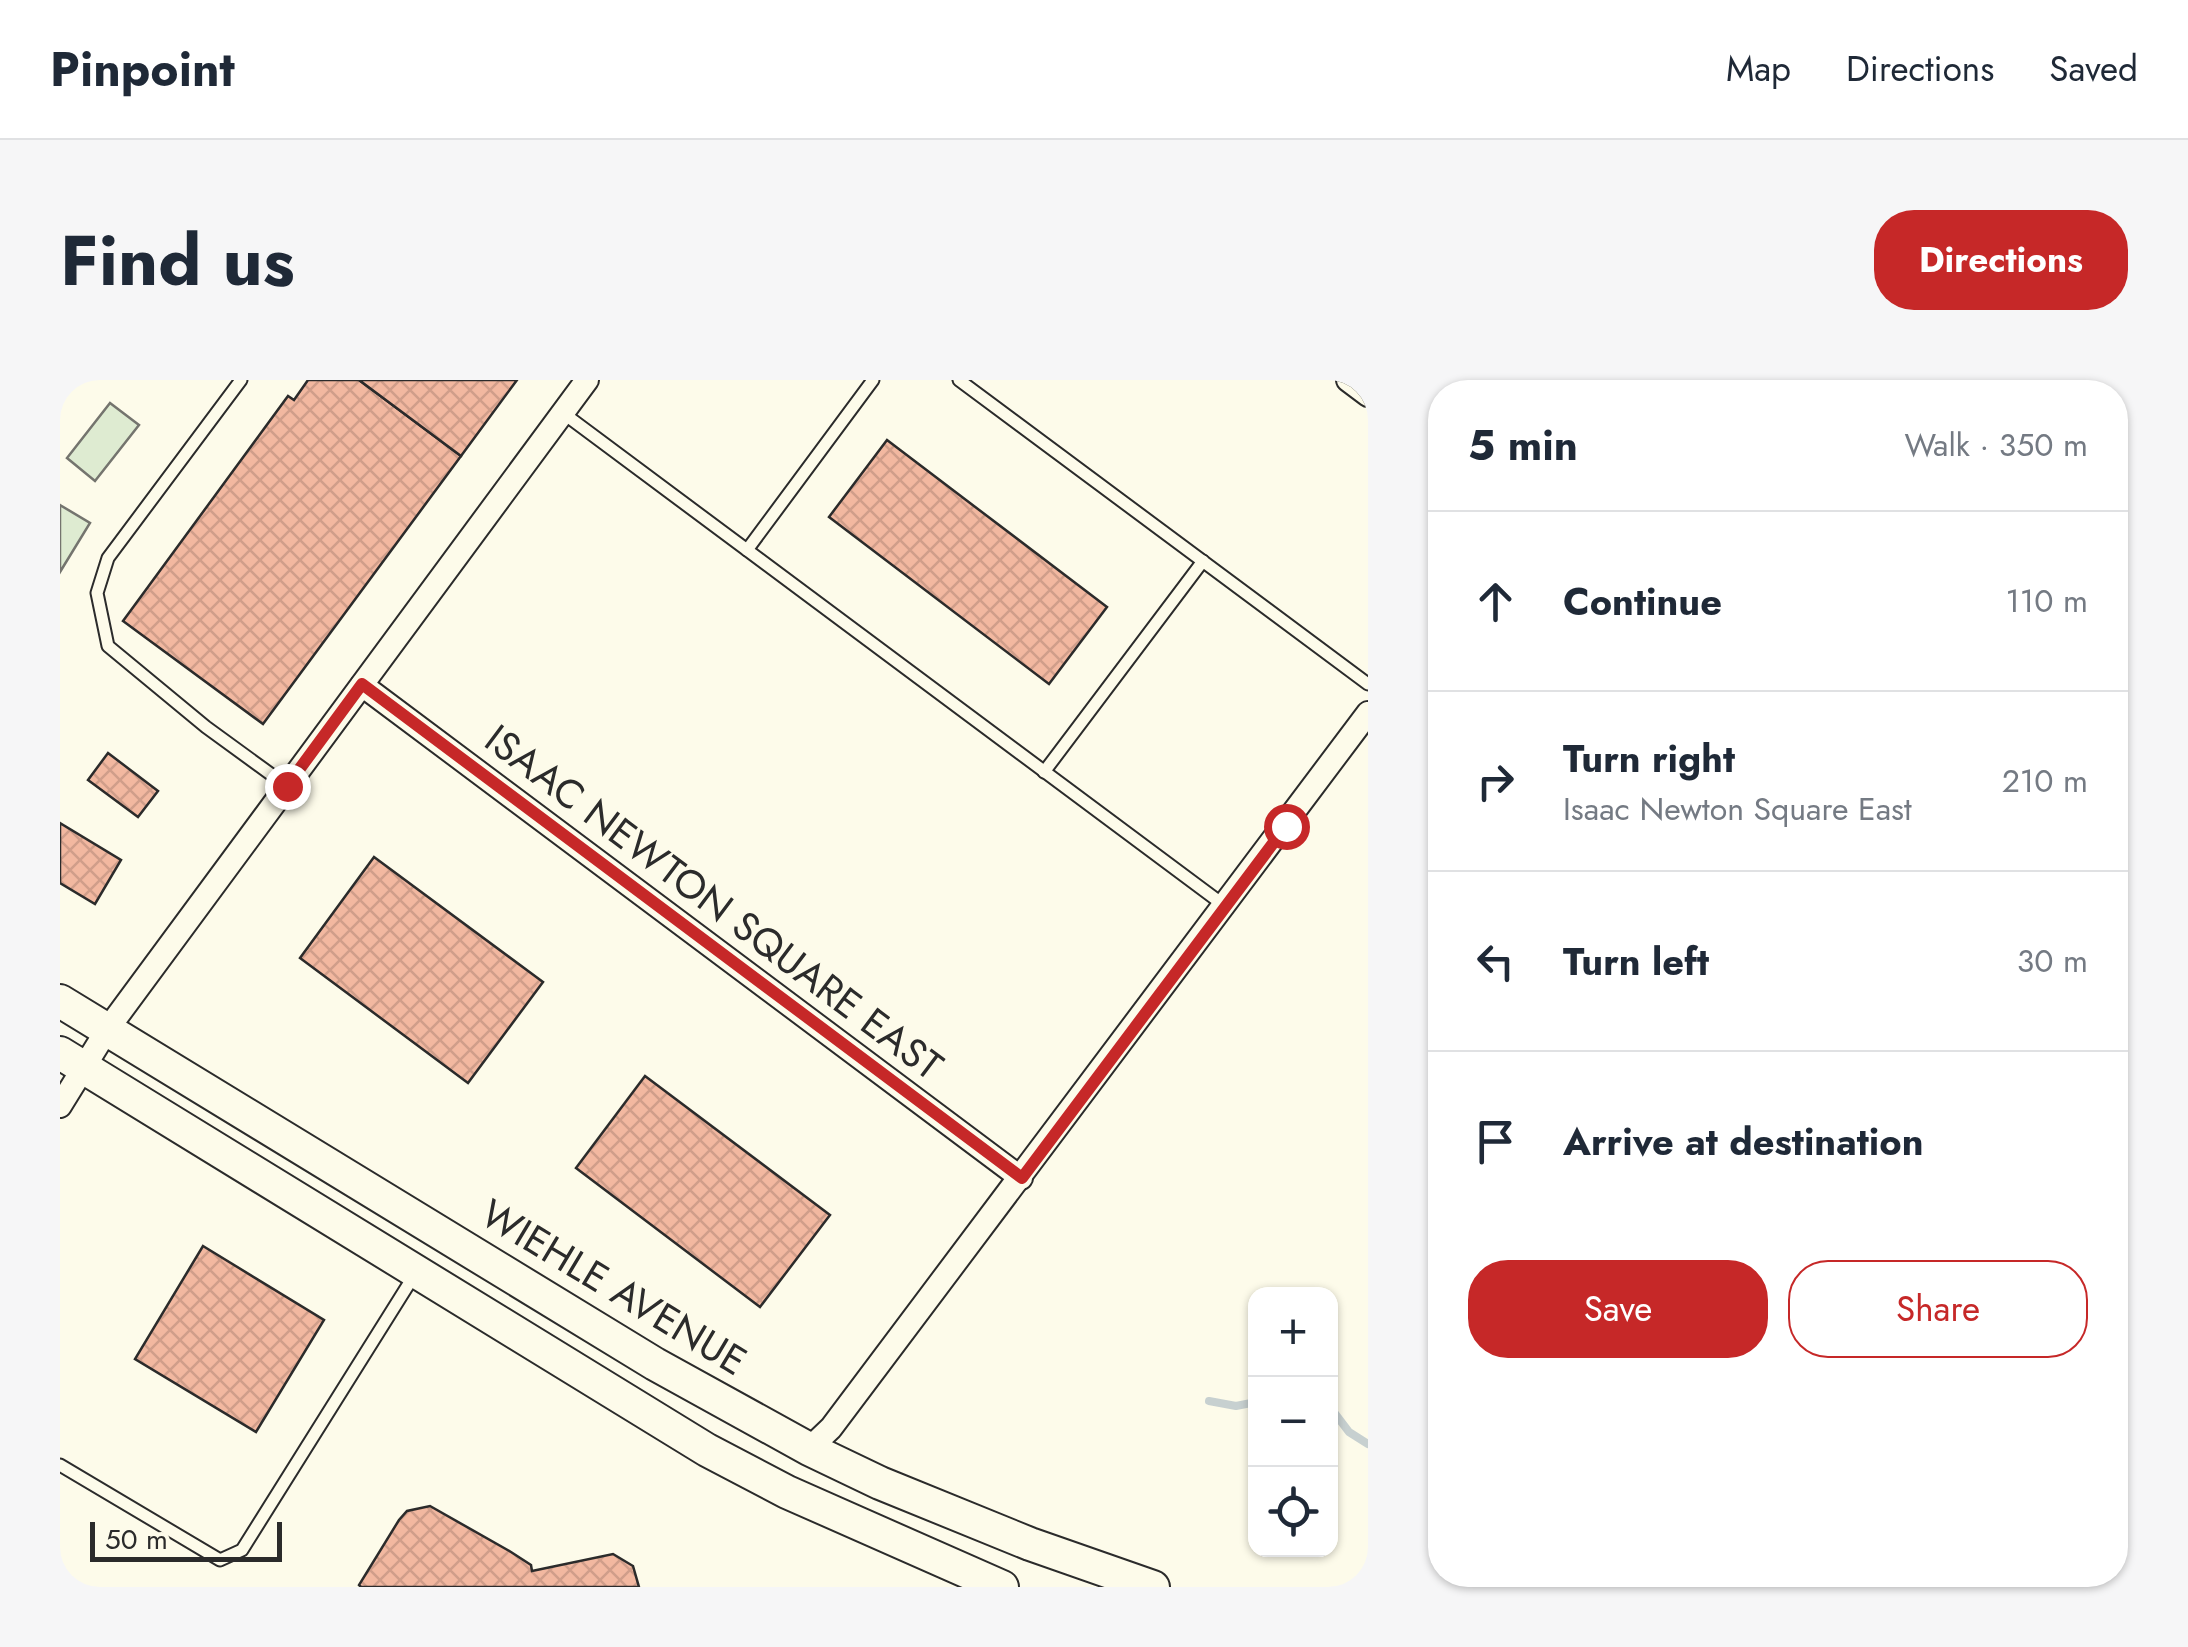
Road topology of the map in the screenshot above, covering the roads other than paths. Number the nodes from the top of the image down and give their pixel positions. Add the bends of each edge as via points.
1 (241, 380) edge
2 (587, 380) edge
3 (873, 380) edge
4 (959, 380) edge
5 (1348, 380) edge
6 (1368, 395) edge
7 (563, 413) junction
8 (746, 550) junction
9 (1203, 562) junction
10 (362, 684) junction
11 (1368, 684) edge
12 (1368, 713) edge
13 (1044, 772) junction
14 (287, 786) junction
15 (1225, 906) junction
16 (60, 1001) edge
17 (108, 1030) junction
18 (72, 1060) edge
19 (60, 1106) edge
20 (1022, 1178) junction
21 (416, 1272) junction
22 (809, 1449) junction
23 (60, 1465) edge
24 (1002, 1587) edge
25 (1153, 1587) edge

1 - 14 lane via 108,558 97,594 108,646
2 - 7 street
3 - 8 lane
4 - 9 lane
5 - 6 street
7 - 8 lane
7 - 10 street
8 - 13 lane
9 - 11 lane
9 - 13 lane
10 - 14 street
10 - 20 street, ISAAC NEWTON SQUARE EAST
12 - 15 street
13 - 15 lane
14 - 17 street
15 - 20 street
16 - 17 main road, WIEHLE AVENUE
17 - 18 street
17 - 22 main road, WIEHLE AVENUE via 655,1364
18 - 19 street
18 - 21 main road
20 - 22 street
21 - 23 lane via 242,1550 220,1560
21 - 24 main road via 754,1475
22 - 25 main road, WIEHLE AVENUE via 880,1484

